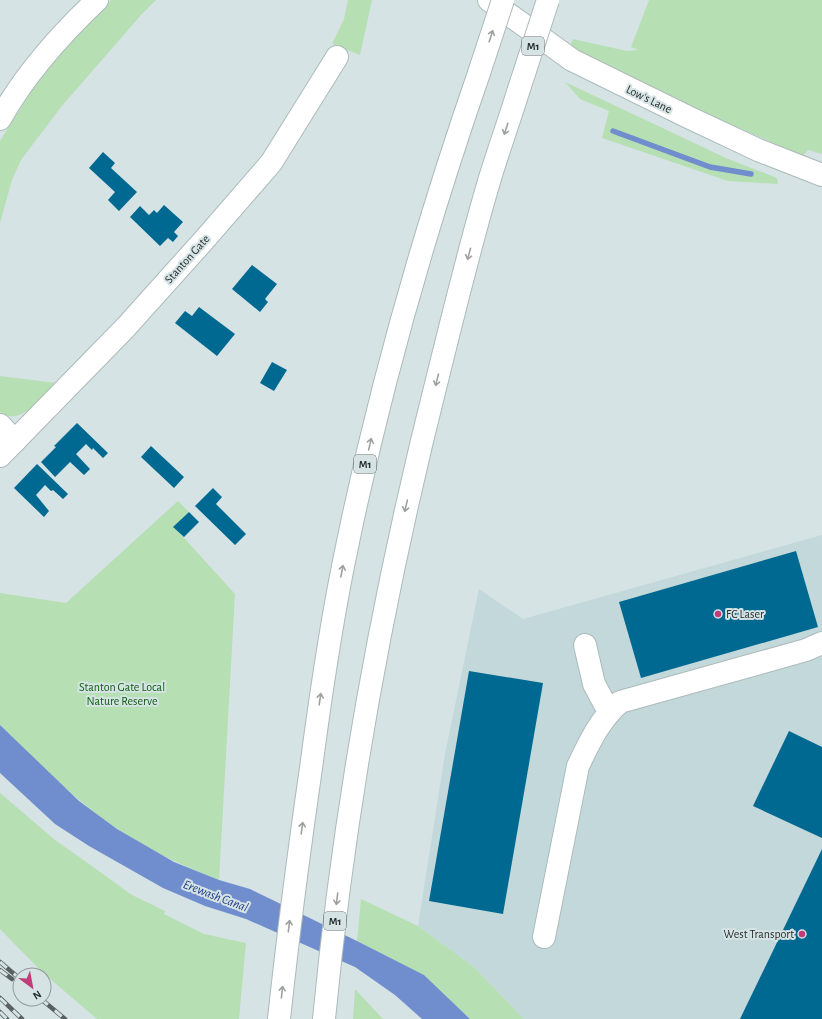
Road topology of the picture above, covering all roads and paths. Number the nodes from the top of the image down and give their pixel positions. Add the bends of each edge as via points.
1 (97, 0) edge
2 (489, 0) edge
3 (502, 0) edge
4 (548, 0) edge
5 (337, 57) dead end
6 (0, 119) edge
7 (822, 175) edge
8 (0, 425) edge
9 (7, 449) edge
10 (822, 643) edge
11 (585, 646) dead end
12 (609, 712) junction
13 (544, 937) dead end
14 (279, 1019) edge
15 (324, 1019) edge

1 - 6 main road via 41,59 7,105
2 - 7 main road, Low's Lane via 572,60 688,118 758,150
14 -> 3 main road, M1, bridge via 296,866 327,652 348,541 423,243
4 -> 15 main road, M1, bridge via 490,179 421,442 398,543 376,654 342,860
5 - 9 main road, Stanton Gate via 271,163 126,327
8 - 9 main road, Stanton Gate
10 - 12 main road via 806,650 620,702
11 - 12 main road via 594,684
12 - 13 main road via 590,741 578,766

